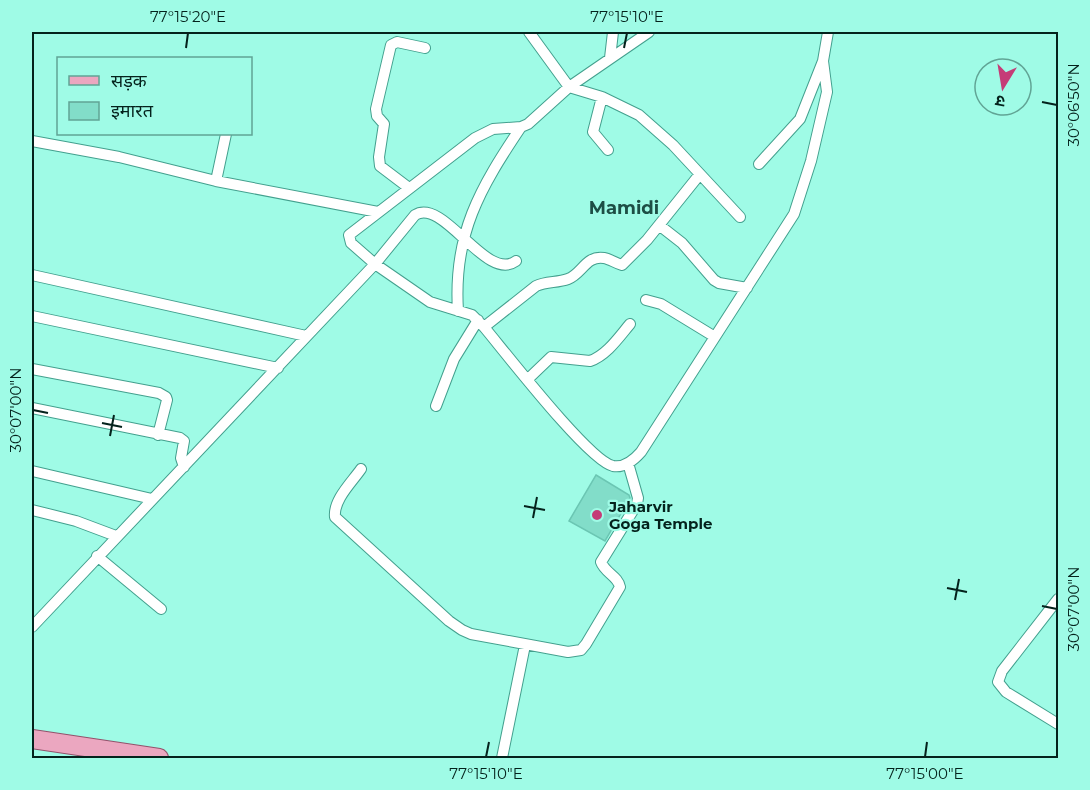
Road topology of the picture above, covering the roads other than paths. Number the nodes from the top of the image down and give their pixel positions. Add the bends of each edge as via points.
1 (529, 32) edge
2 (613, 32) edge
3 (649, 32) edge
4 (828, 32) edge
5 (425, 48) dead end
6 (610, 58) junction
7 (823, 61) junction
8 (569, 87) junction
9 (602, 97) junction
10 (521, 127) junction
11 (226, 135) edge
12 (32, 141) edge
13 (608, 150) dead end
14 (759, 164) dead end
15 (700, 174) junction
16 (216, 181) junction
17 (409, 188) junction
18 (378, 212) junction
19 (740, 217) dead end
20 (659, 225) junction
21 (463, 239) junction
22 (516, 261) dead end
23 (375, 264) junction
24 (32, 275) edge
25 (747, 288) junction
26 (646, 300) dead end
27 (458, 311) junction
28 (32, 315) edge
29 (481, 324) junction
30 (630, 324) dead end
31 (306, 336) junction
32 (715, 338) junction
33 (278, 368) junction
34 (32, 369) edge
35 (528, 379) junction
36 (436, 406) dead end
37 (32, 408) edge
38 (158, 435) junction
39 (628, 464) junction
40 (184, 467) junction
41 (361, 469) dead end
42 (32, 471) edge
43 (152, 499) junction
44 (32, 510) edge
45 (116, 536) junction
46 (97, 556) junction
47 (1059, 599) edge
48 (161, 609) dead end
49 (32, 627) edge
50 (525, 645) junction
51 (1059, 724) edge
52 (32, 739) edge
53 (32, 751) edge
54 (84, 759) edge
55 (159, 759) edge
56 (502, 759) edge

1 - 8 street
2 - 6 street
3 - 6 street
4 - 7 street
5 - 17 street via 397,42 391,45 376,109 384,124 380,166
6 - 8 street
7 - 14 street via 800,119
7 - 25 street via 827,92 801,196 794,214
8 - 9 street
8 - 10 street
9 - 13 street via 593,132
9 - 15 street via 639,115
10 - 17 street via 487,131
10 - 21 street via 493,169
11 - 16 street
12 - 16 street
15 - 19 street
15 - 20 street
16 - 18 street
17 - 18 street
18 - 23 street via 349,236 351,243
20 - 25 street via 682,243 714,280
20 - 29 street via 622,265 606,259 592,260 576,275 536,286
21 - 22 street via 501,266
21 - 23 street via 438,216 423,211 415,214
21 - 27 street
23 - 27 street via 430,302
23 - 31 street
24 - 31 street
25 - 32 street
26 - 32 street via 661,304
27 - 29 street via 472,315
28 - 33 street
29 - 35 street
29 - 36 street via 454,359
30 - 35 street via 595,359 551,357
31 - 33 street
32 - 39 street via 641,452
33 - 40 street
34 - 38 street via 159,393 167,400
35 - 39 street via 581,442 608,464
37 - 38 street
38 - 40 street via 184,441
39 - 50 street via 637,504 602,562 604,569 620,583 619,591 580,650 568,652
40 - 43 street
41 - 50 street via 339,501 334,514 338,521 448,621 471,634
42 - 43 street
43 - 45 street
44 - 45 street via 76,520
45 - 46 street
46 - 48 street
46 - 49 street
47 - 51 street via 1002,671 998,682 1006,692
50 - 56 street
52 - 55 main road
53 - 54 main road

